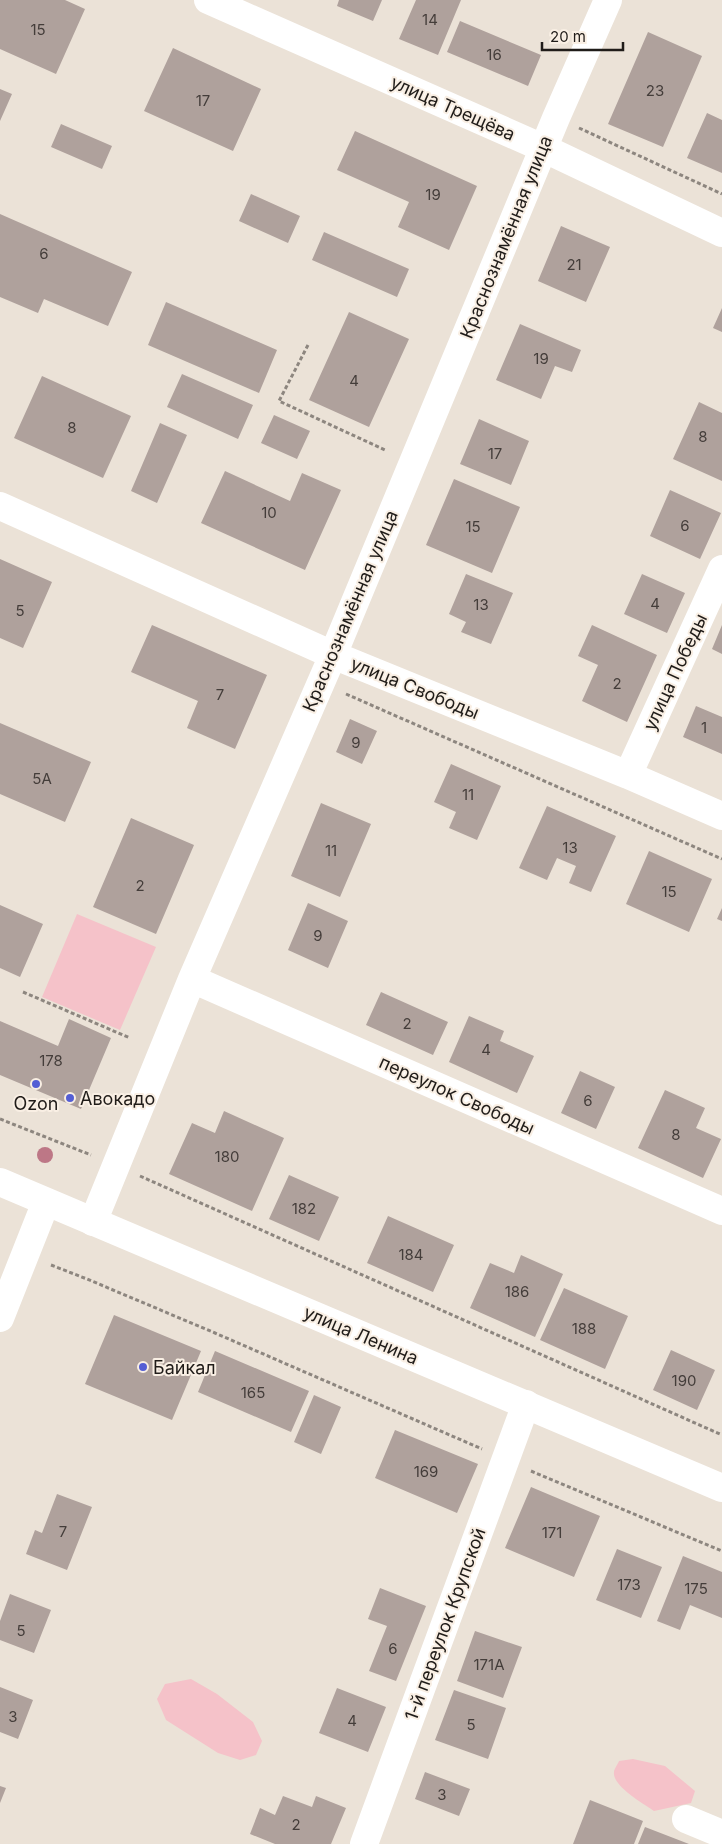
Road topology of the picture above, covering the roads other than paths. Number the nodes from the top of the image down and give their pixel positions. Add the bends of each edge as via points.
1 (208, 0) edge
2 (608, 0) edge
3 (543, 148) junction
4 (722, 233) edge
5 (0, 506) edge
6 (722, 569) edge
7 (333, 655) junction
8 (628, 775) junction
9 (722, 816) edge
10 (192, 979) junction
11 (0, 1182) edge
12 (46, 1202) junction
13 (722, 1210) edge
14 (93, 1222) junction
15 (0, 1318) edge
16 (526, 1404) junction
17 (722, 1488) edge
18 (686, 1819) dead end
19 (722, 1834) edge
20 (364, 1844) edge

1 - 3 street, улица Трещёва
2 - 3 street, Краснознамённая улица
3 - 4 street, улица Трещёва
3 - 7 street, Краснознамённая улица
5 - 7 street, улица Свободы
6 - 8 street, улица Победы
7 - 8 street, улица Свободы
7 - 10 street, Краснознамённая улица
8 - 9 street, улица Свободы
10 - 13 street, переулок Свободы
10 - 14 street, Краснознамённая улица
11 - 12 street, улица Ленина
12 - 14 street, улица Ленина
12 - 15 street
14 - 16 street, улица Ленина
16 - 17 street, улица Ленина
16 - 20 street, 1-й переулок Крупской
18 - 19 street

